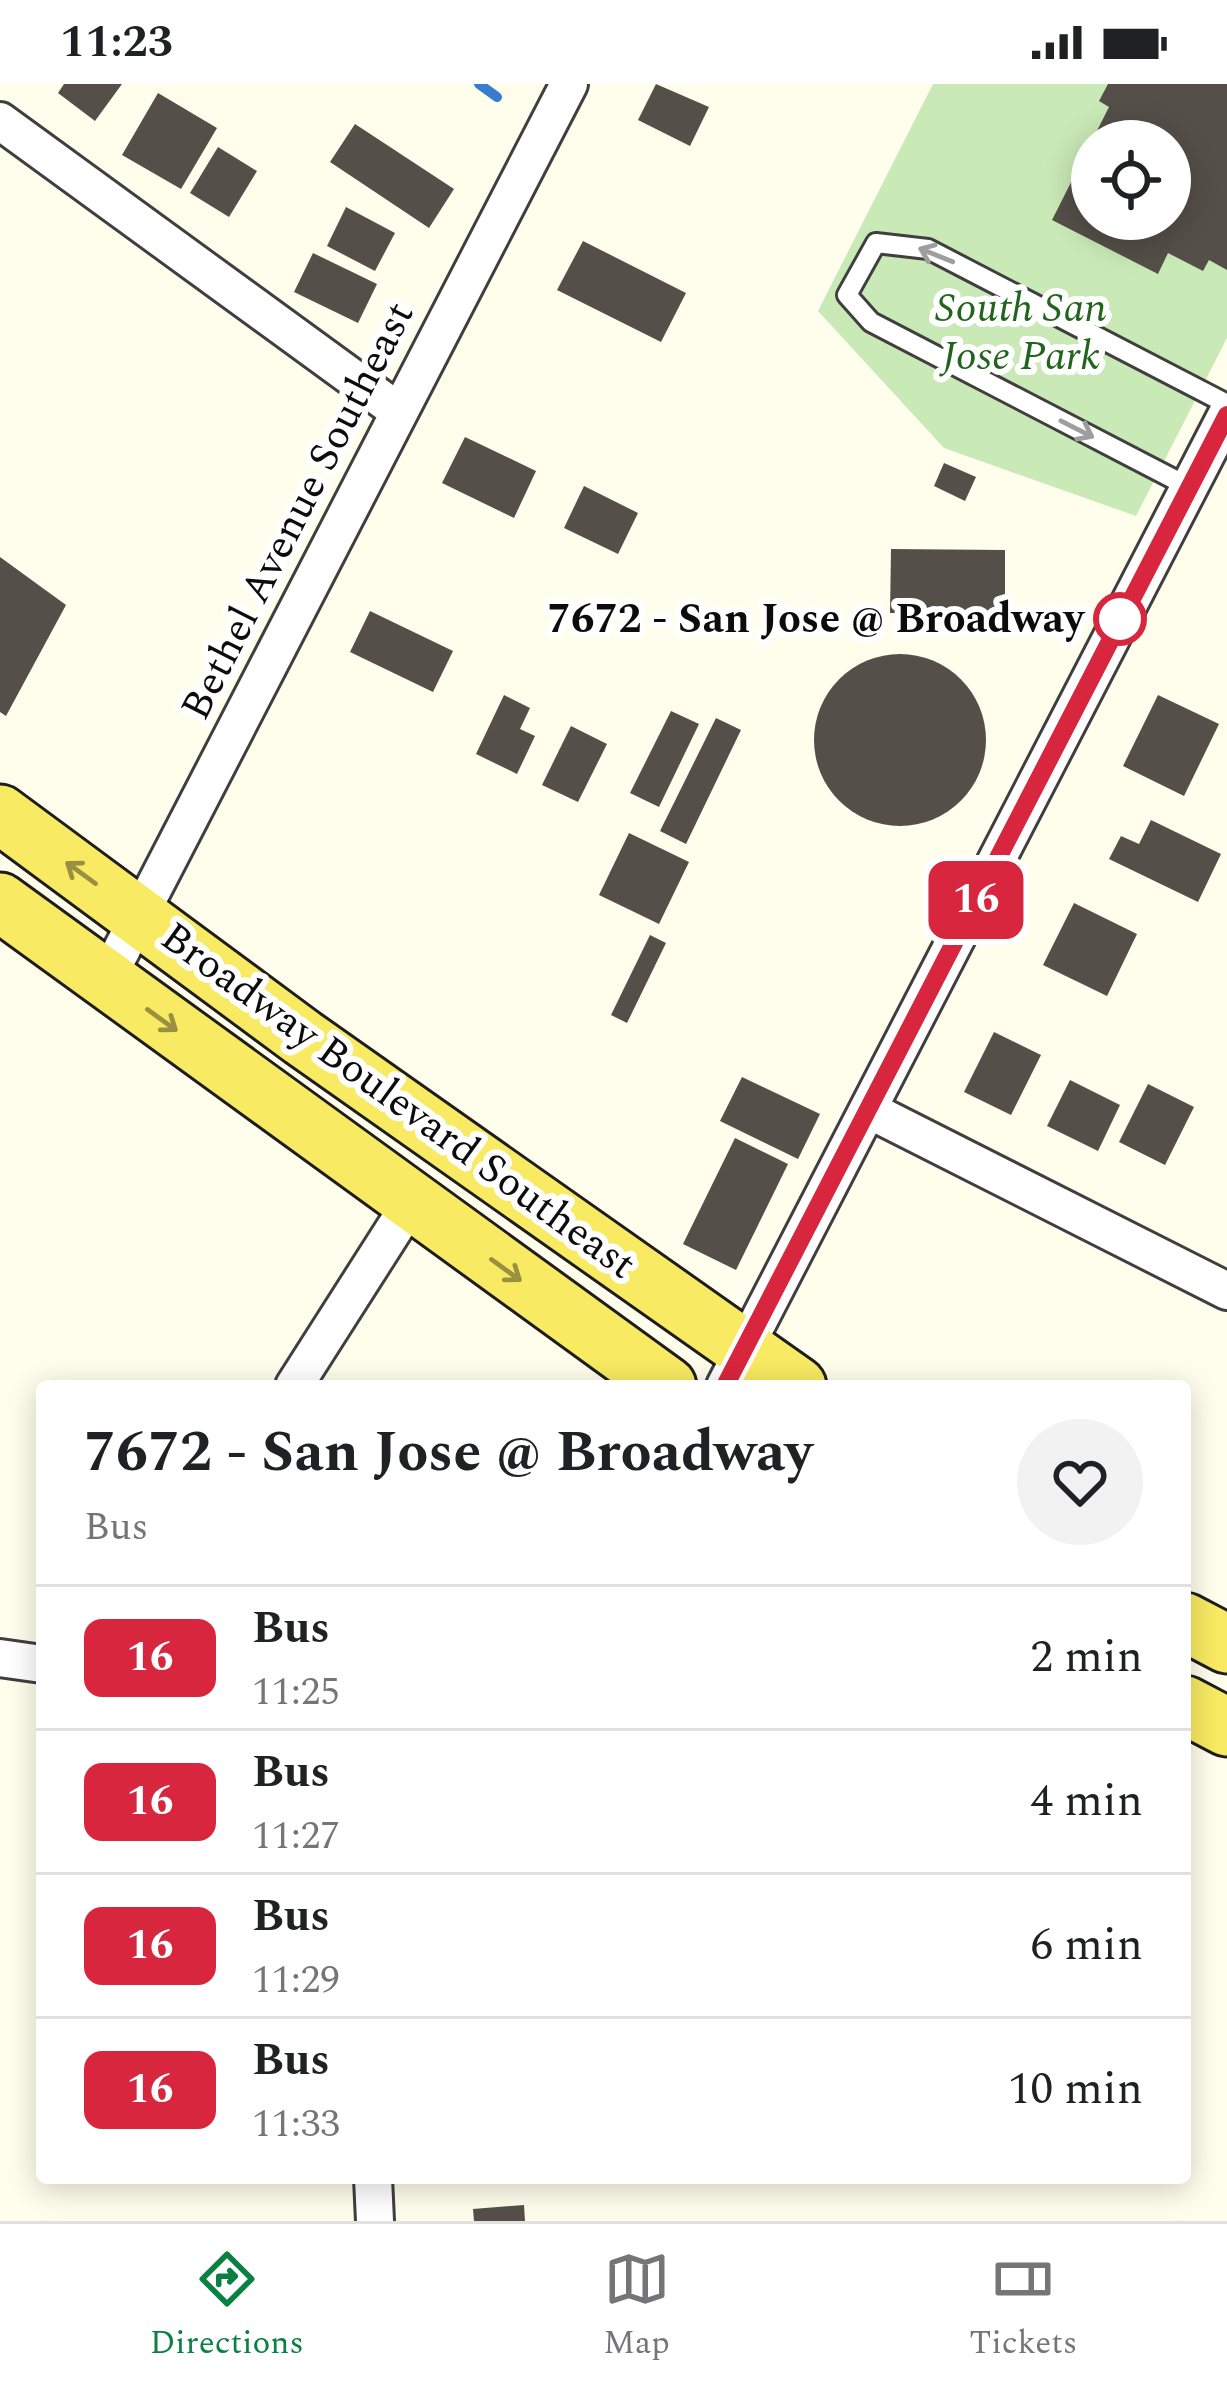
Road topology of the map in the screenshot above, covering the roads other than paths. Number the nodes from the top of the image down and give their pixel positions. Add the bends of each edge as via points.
1 (569, 84) edge
2 (0, 121) edge
3 (1227, 404) edge
4 (398, 411) junction
5 (1227, 414) edge
6 (1189, 487) junction
7 (0, 814) edge
8 (0, 902) edge
9 (141, 916) junction
10 (106, 980) junction
11 (869, 1110) junction
12 (412, 1201) junction
13 (1227, 1291) edge
14 (735, 1368) edge
15 (299, 1380) edge
16 (659, 1380) edge
17 (776, 1380) edge
18 (0, 1658) edge
19 (36, 1663) edge
20 (1191, 1709) edge
21 (1227, 1726) edge
22 (373, 2184) edge
23 (375, 2221) edge

1 - 4 street, Bethel Avenue Southeast
2 - 4 street
3 -> 6 lane via 928,249 876,243 847,295 872,322
4 - 9 street, Bethel Avenue Southeast
5 - 6 street
6 - 11 street
9 -> 7 main road, Broadway Boulevard Southeast
8 - 10 main road, Broadway Boulevard Southeast
9 - 10 street, Bethel Avenue Southeast
9 - 14 main road, Broadway Boulevard Southeast
10 -> 12 main road, Broadway Boulevard Southeast
11 - 13 street
11 - 14 street
12 - 15 street
12 -> 16 main road, Broadway Boulevard Southeast
14 - 17 main road, Broadway Boulevard Southeast
18 - 19 street
20 - 21 main road
22 - 23 street

